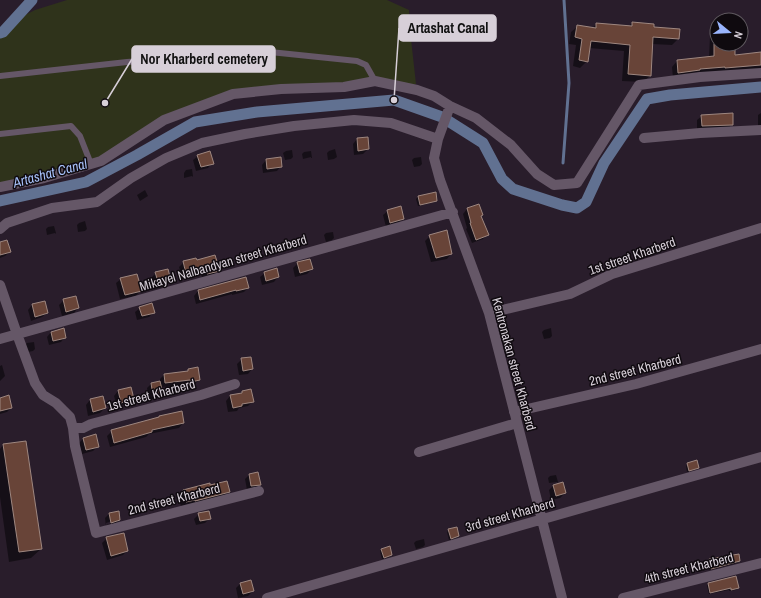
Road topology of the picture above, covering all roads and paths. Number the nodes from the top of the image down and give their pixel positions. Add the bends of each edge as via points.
1 (761, 74) edge
2 (0, 76) edge
3 (375, 81) junction
4 (450, 106) junction
5 (761, 130) edge
6 (0, 134) edge
7 (644, 138) dead end
8 (438, 139) junction
9 (91, 164) junction
10 (0, 186) edge
11 (452, 212) junction
12 (761, 228) edge
13 (0, 229) edge
14 (0, 286) edge
15 (489, 313) junction
16 (17, 334) junction
17 (0, 339) edge
18 (761, 349) edge
19 (235, 384) dead end
20 (514, 412) junction
21 (517, 423) junction
22 (73, 428) junction
23 (419, 452) dead end
24 (761, 458) edge
25 (259, 491) dead end
26 (542, 519) junction
27 (761, 563) edge
28 (267, 598) edge
29 (562, 598) edge
30 (624, 598) edge

1 - 4 street via 700,77 639,85 578,183 554,185 536,174 511,145 476,118
2 - 3 lane via 127,62 270,52 357,61 366,65
3 - 4 street via 417,90 434,96
3 - 9 street via 344,87 233,94 164,120 101,161
4 - 8 street, Kentronakan street Kharberd
5 - 7 street via 700,132
6 - 9 lane via 71,126 80,136
8 - 11 street, Kentronakan street Kharberd via 434,158
8 - 13 street via 391,123 354,120 245,134 202,143 166,158 97,202 52,208 7,223
9 - 10 street via 44,178
11 - 15 street, Kentronakan street Kharberd
11 - 16 street, Mikayel Nalbandyan street Kharberd
12 - 15 street, 1st street Kharberd via 612,274 570,294
14 - 16 street
15 - 20 street, Kentronakan street Kharberd
16 - 17 street, Mikayel Nalbandyan street Kharberd
16 - 22 street via 35,383 43,395 56,403 70,417
18 - 20 street, 2nd street Kharberd via 636,384
19 - 22 street, 1st street Kharberd via 83,428
20 - 21 street, Kentronakan street Kharberd
21 - 23 street
21 - 26 street, Kentronakan street Kharberd
22 - 25 street, 2nd street Kharberd via 96,533
24 - 26 street, 3rd street Kharberd
26 - 28 street, 3rd street Kharberd
26 - 29 street, Kentronakan street Kharberd
27 - 30 street, 4th street Kharberd

